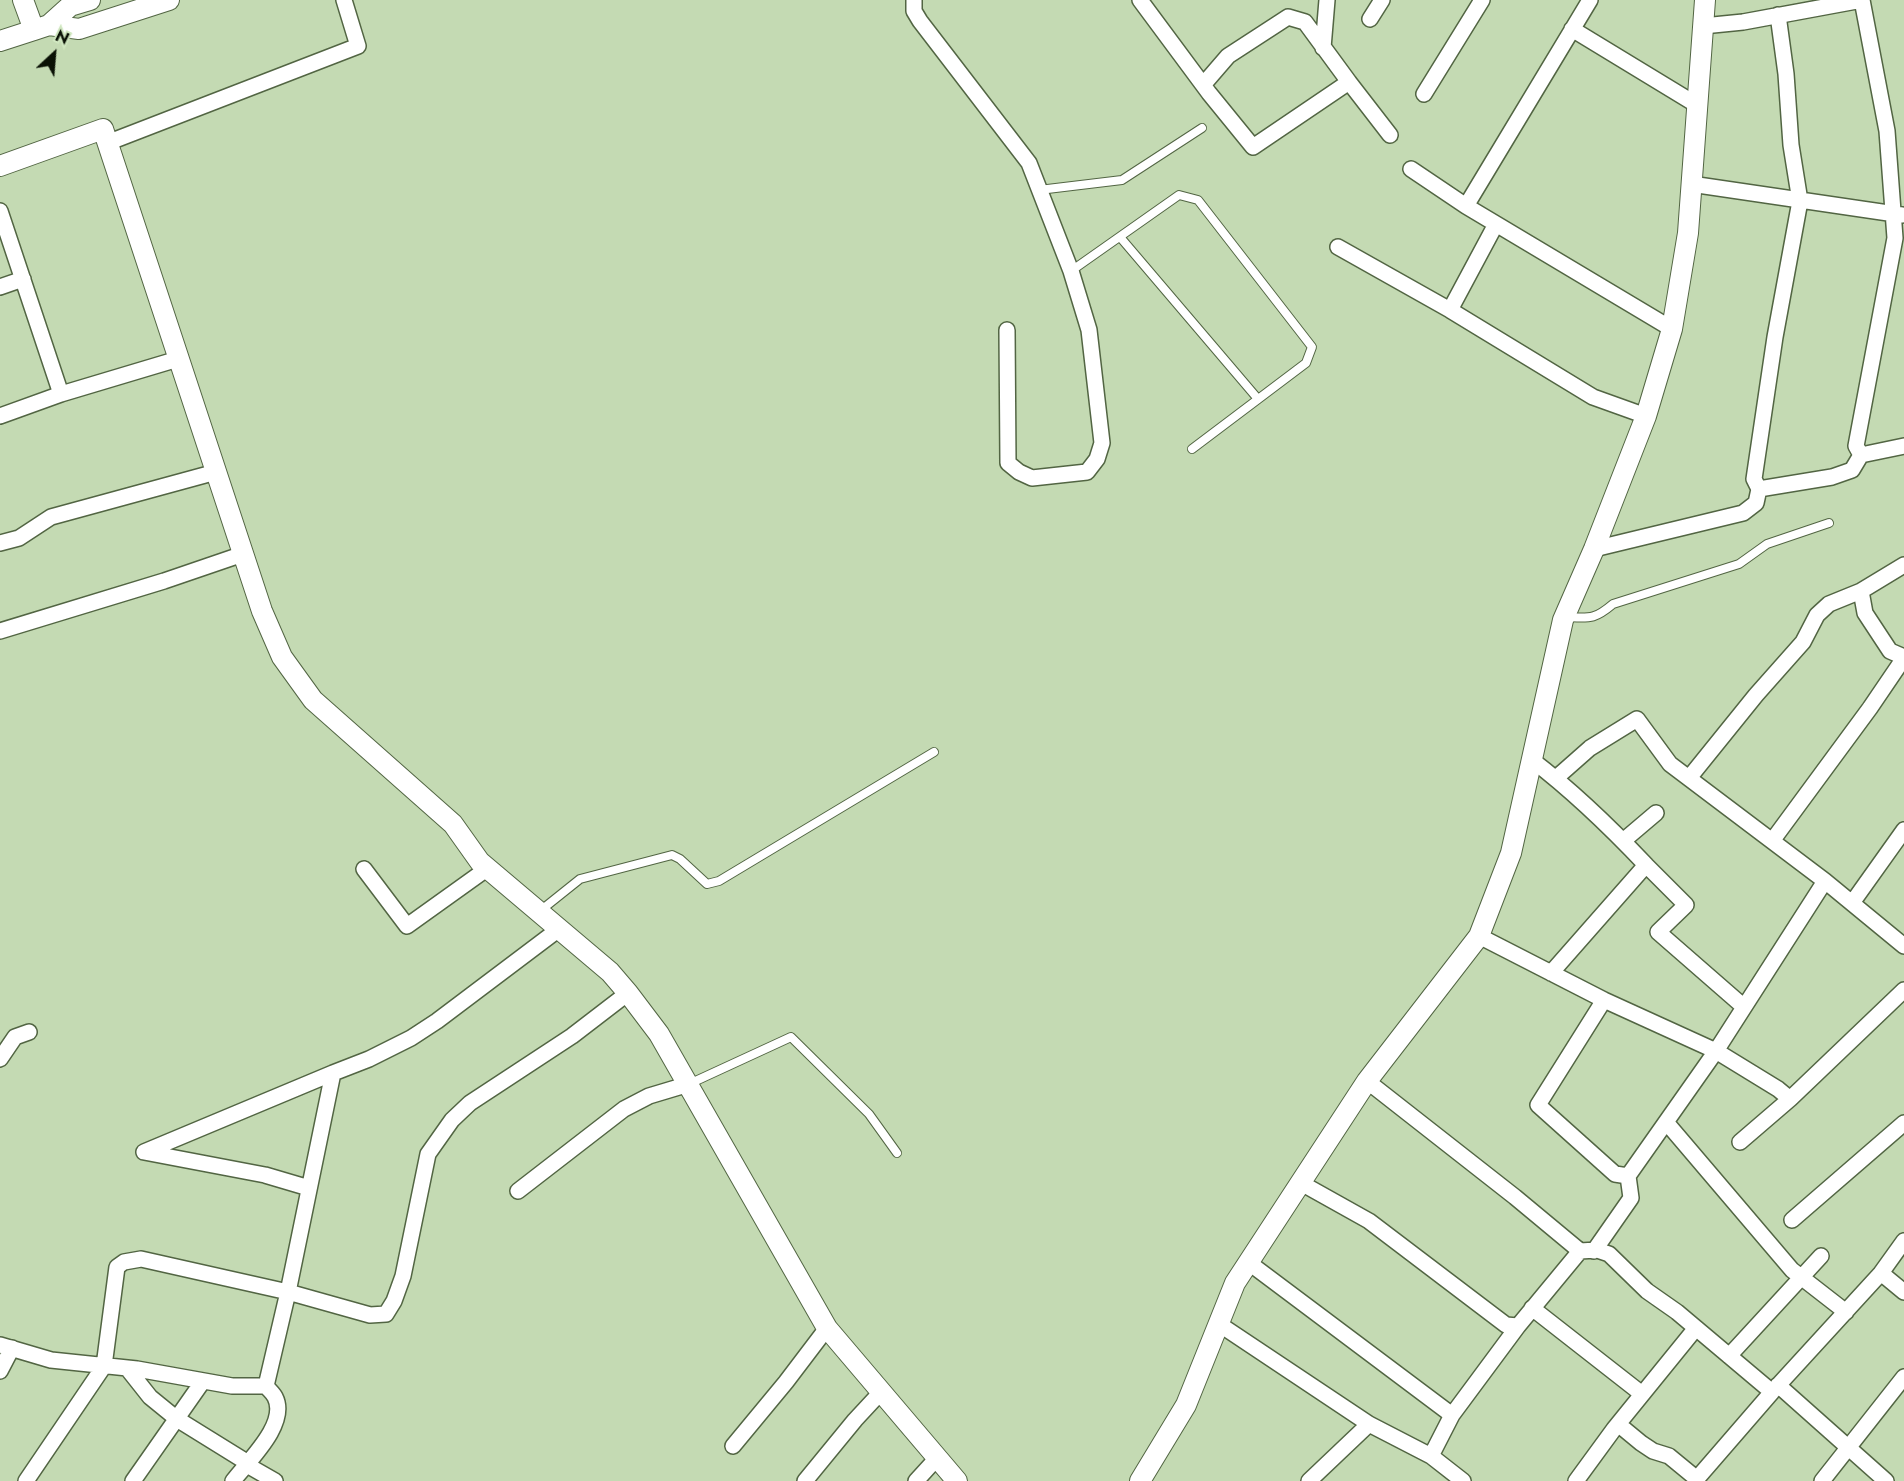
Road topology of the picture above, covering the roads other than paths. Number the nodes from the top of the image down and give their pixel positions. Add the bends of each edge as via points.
1 (23, 0) edge
2 (90, 0) edge
3 (169, 0) edge
4 (344, 0) edge
5 (914, 0) edge
6 (1140, 0) edge
7 (1327, 0) edge
8 (1382, 0) edge
9 (1482, 0) edge
10 (1590, 0) edge
11 (1705, 0) edge
12 (1862, 0) edge
13 (1778, 15) junction
14 (1370, 19) dead end
15 (1703, 26) junction
16 (41, 27) junction
17 (1572, 29) junction
18 (0, 41) edge
19 (1323, 48) junction
20 (1348, 82) junction
21 (1203, 85) junction
22 (1424, 94) dead end
23 (1697, 105) junction
24 (1202, 128) dead end
25 (1390, 135) dead end
26 (107, 143) junction
27 (0, 166) edge
28 (1411, 169) dead end
29 (1691, 184) junction
30 (1039, 190) junction
31 (1800, 201) junction
32 (1466, 206) junction
33 (0, 211) edge
34 (1899, 214) edge
35 (1496, 224) junction
36 (1120, 237) junction
37 (1338, 247) dead end
38 (1071, 271) junction
39 (23, 279) junction
40 (0, 287) edge
41 (1450, 310) junction
42 (1672, 329) junction
43 (1007, 330) dead end
44 (178, 358) junction
45 (61, 394) junction
46 (1258, 399) junction
47 (0, 416) edge
48 (1646, 416) junction
49 (1904, 446) edge
50 (1192, 449) dead end
51 (1861, 455) junction
52 (216, 472) junction
53 (1759, 489) junction
54 (1829, 523) dead end
55 (0, 543) edge
56 (1594, 549) junction
57 (243, 555) junction
58 (1904, 565) edge
59 (1861, 591) junction
60 (1564, 617) junction
61 (0, 630) edge
62 (1904, 658) edge
63 (934, 752) dead end
64 (1532, 760) junction
65 (1556, 778) junction
66 (1689, 778) junction
67 (1656, 813) dead end
68 (1904, 830) edge
69 (1772, 841) junction
70 (1623, 842) junction
71 (1646, 865) junction
72 (488, 868) junction
73 (364, 869) dead end
74 (1825, 881) junction
75 (1852, 903) junction
76 (539, 912) junction
77 (559, 929) junction
78 (1479, 936) junction
79 (1904, 945) edge
80 (1551, 973) junction
81 (1904, 990) edge
82 (628, 993) junction
83 (1604, 1000) junction
84 (1744, 1007) junction
85 (29, 1032) dead end
86 (1716, 1051) junction
87 (0, 1059) edge
88 (333, 1073) junction
89 (1367, 1081) junction
90 (689, 1084) junction
91 (1790, 1099) junction
92 (1666, 1122) junction
93 (1904, 1123) edge
94 (1740, 1142) dead end
95 (897, 1153) dead end
96 (1628, 1176) junction
97 (1300, 1183) junction
98 (309, 1188) junction
99 (518, 1191) dead end
100 (1792, 1220) dead end
101 (1904, 1241) edge
102 (1587, 1251) junction
103 (1821, 1256) dead end
104 (1248, 1262) junction
105 (1881, 1273) junction
106 (1801, 1278) junction
107 (288, 1292) junction
108 (1904, 1292) edge
109 (1532, 1308) junction
110 (1846, 1312) junction
111 (1219, 1324) junction
112 (1518, 1326) junction
113 (827, 1328) junction
114 (1696, 1328) junction
115 (6, 1347) edge
116 (1730, 1356) junction
117 (104, 1365) junction
118 (126, 1368) junction
119 (0, 1371) edge
120 (1904, 1377) edge
121 (203, 1381) junction
122 (266, 1386) junction
123 (1775, 1389) junction
124 (881, 1392) junction
125 (1642, 1394) junction
126 (1452, 1415) junction
127 (177, 1419) junction
128 (1369, 1424) junction
129 (1618, 1424) junction
130 (733, 1446) dead end
131 (1848, 1448) junction
132 (1431, 1456) junction
133 (937, 1458) junction
134 (247, 1464) junction
135 (1145, 1479) edge
136 (1696, 1480) edge
137 (26, 1481) edge
138 (133, 1481) edge
139 (233, 1481) edge
140 (275, 1481) edge
141 (805, 1481) edge
142 (916, 1481) edge
143 (957, 1481) edge
144 (1309, 1481) edge
145 (1463, 1481) edge
146 (1576, 1481) edge
147 (1822, 1481) edge
148 (1886, 1481) edge

1 - 16 street
2 - 16 street via 70,6
3 - 16 street via 79,29
4 - 26 street via 358,46
5 - 30 street via 914,11 920,21 1029,163
6 - 21 street
7 - 19 street
8 - 14 street
9 - 22 street
10 - 17 street
11 - 15 street
12 - 13 street
12 - 34 street
13 - 15 street
13 - 31 street
15 - 23 street
16 - 18 street
17 - 23 street
17 - 32 street
19 - 20 street
19 - 21 street via 1305,22 1288,17 1228,56
20 - 21 street via 1253,147
20 - 25 street
23 - 29 street
24 - 30 lane via 1122,180
26 - 27 street via 103,129
26 - 44 street
28 - 32 street
29 - 31 street
29 - 42 street via 1688,233
30 - 38 street
31 - 34 street
31 - 53 street via 1754,479
32 - 35 street
33 - 39 street
34 - 51 street via 1856,446
35 - 41 street
35 - 42 street
36 - 38 lane
36 - 46 lane
36 - 46 lane via 1179,195 1198,200 1312,347 1306,363
37 - 41 street
38 - 43 street via 1089,330 1102,443 1087,472 1032,478 1008,463
39 - 40 street
39 - 45 street
41 - 48 street via 1593,397
42 - 48 street
44 - 45 street
44 - 52 street
45 - 47 street
46 - 50 lane
48 - 56 street
49 - 51 street
51 - 53 street via 1852,470 1832,477
52 - 55 street via 51,517 19,538
52 - 57 street
53 - 56 street via 1756,503 1743,513
54 - 60 lane via 1767,544 1739,564 1613,603 1591,618
56 - 60 street
57 - 61 street
57 - 72 street via 282,657 313,700 453,824
58 - 59 street
59 - 62 street via 1865,613 1890,651
59 - 66 street via 1829,604 1817,615 1803,642
60 - 64 street
62 - 69 street
63 - 76 lane via 719,881 707,884 672,855 580,879
64 - 65 street
64 - 78 street via 1511,853
65 - 66 street via 1590,748 1636,719 1670,764
65 - 70 street
66 - 69 street
67 - 70 street
68 - 75 street
69 - 74 street
70 - 71 street
71 - 80 street
71 - 84 street via 1686,905 1658,932
72 - 73 street via 407,926
72 - 76 street
74 - 75 street
74 - 84 street
75 - 79 street
76 - 77 street
77 - 82 street via 610,972
77 - 88 street via 437,1022 369,1059
78 - 80 street
78 - 89 street
80 - 83 street
81 - 91 street
82 - 90 street
82 - 107 street via 572,1036 470,1103 452,1120 428,1154 404,1276 386,1314 370,1315
83 - 86 street
83 - 96 street via 1538,1105 1615,1174
84 - 86 street
85 - 87 street via 15,1036
86 - 91 street
86 - 92 street
88 - 98 street
88 - 98 street via 144,1152 265,1175
89 - 97 street
89 - 102 street
90 - 95 lane via 791,1037 869,1114
90 - 99 street via 649,1096 624,1109
90 - 113 street
91 - 94 street
92 - 96 street
92 - 106 street
93 - 100 street
96 - 102 street via 1631,1198
97 - 104 street
97 - 112 street via 1368,1221 1506,1325
98 - 107 street
101 - 105 street
102 - 109 street
102 - 114 street via 1609,1254 1647,1291
103 - 106 street
104 - 111 street
104 - 126 street
105 - 108 street
105 - 110 street
106 - 110 street
106 - 116 street
107 - 117 street via 141,1259 124,1262 117,1267
107 - 122 street
109 - 112 street
109 - 125 street
110 - 123 street
111 - 128 street
111 - 135 street via 1186,1405
112 - 126 street
113 - 124 street
113 - 130 street
114 - 116 street
114 - 125 street
115 - 117 street via 51,1360
115 - 119 street
116 - 123 street
117 - 118 street
117 - 137 street
118 - 121 street
118 - 127 street via 150,1397
120 - 131 street
121 - 122 street
121 - 127 street
122 - 134 street via 276,1398 277,1418 265,1444
123 - 131 street
123 - 136 street
124 - 133 street
124 - 141 street
125 - 129 street
126 - 132 street
127 - 134 street
127 - 138 street
128 - 132 street
128 - 144 street
129 - 136 street via 1641,1443 1669,1456
129 - 146 street
131 - 147 street
131 - 148 street
132 - 145 street
133 - 142 street
133 - 143 street
134 - 139 street
134 - 140 street

